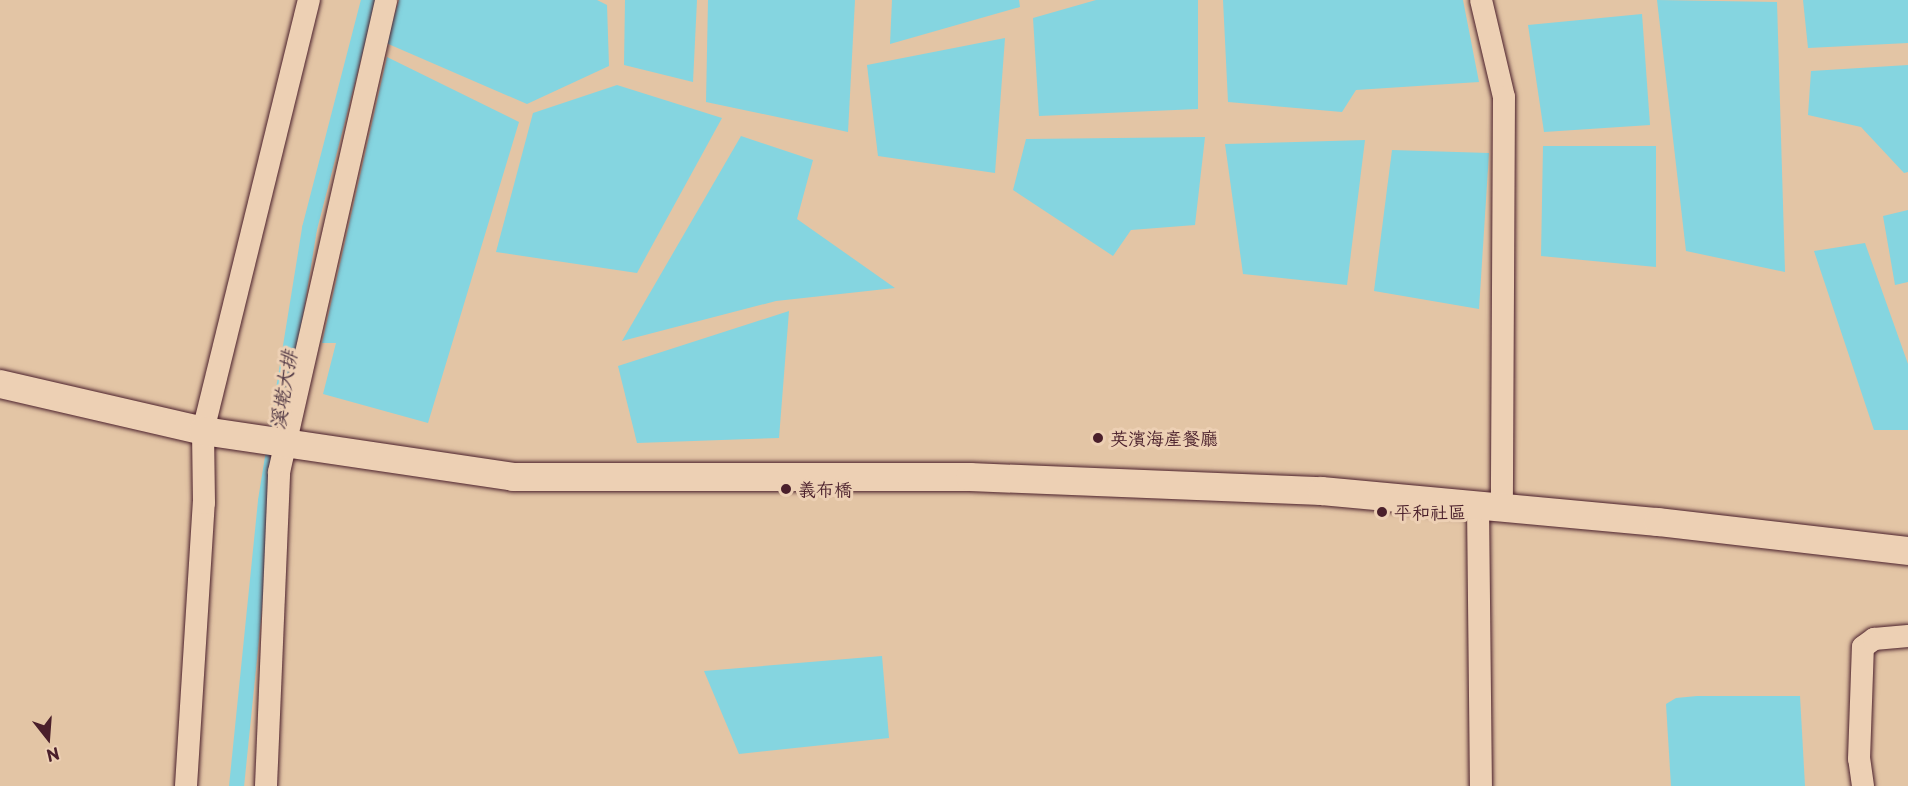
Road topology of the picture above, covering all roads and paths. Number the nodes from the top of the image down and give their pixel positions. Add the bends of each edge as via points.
1 (309, 0) edge
2 (386, 0) edge
3 (1481, 0) edge
4 (0, 384) edge
5 (208, 431) junction
6 (280, 444) junction
7 (1490, 506) junction
8 (1908, 551) edge
9 (1908, 636) edge
10 (186, 786) edge
11 (266, 786) edge
12 (1480, 786) edge
13 (1863, 786) edge

1 - 5 street
2 - 6 street
3 - 7 street via 1504,97
4 - 5 main road
5 - 6 main road
5 - 10 street
6 - 7 main road via 513,477 970,477 1322,491
6 - 11 street
7 - 8 main road
7 - 12 street
9 - 13 street via 1874,639 1863,647 1859,759

